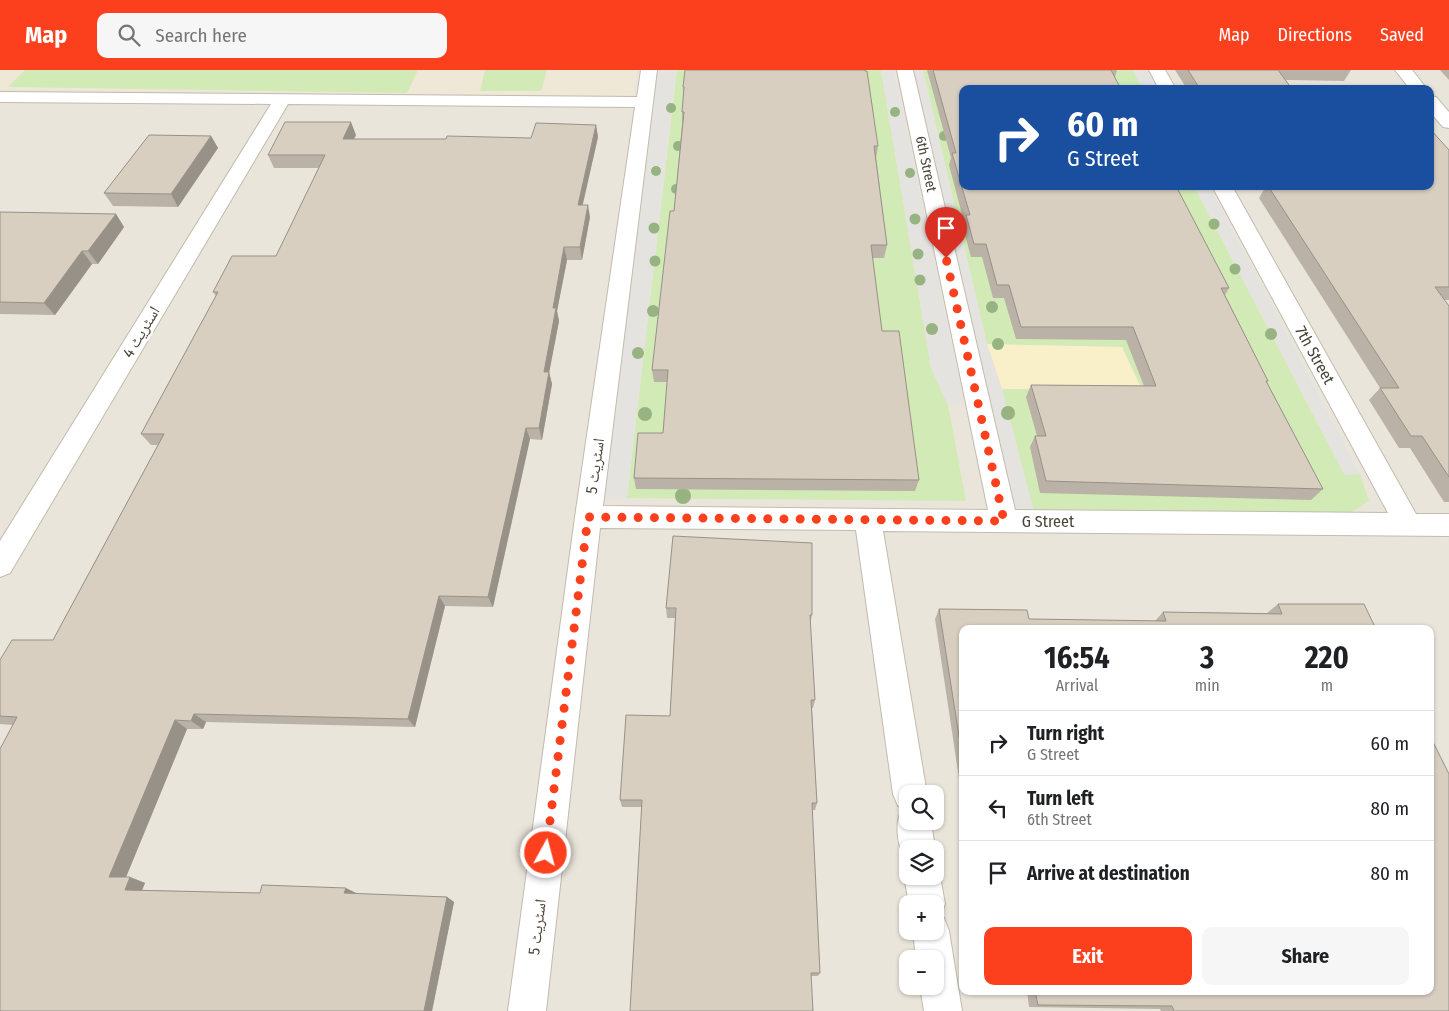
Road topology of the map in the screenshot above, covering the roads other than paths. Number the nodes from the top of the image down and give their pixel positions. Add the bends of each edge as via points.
1 (649, 70) edge
2 (905, 70) edge
3 (1158, 70) edge
4 (1403, 70) edge
5 (1166, 85) edge
6 (1416, 85) edge
7 (0, 97) edge
8 (1434, 106) edge
9 (0, 112) edge
10 (269, 113) junction
11 (637, 114) junction
12 (1449, 123) edge
13 (1224, 190) edge
14 (588, 517) junction
15 (868, 520) junction
16 (1004, 521) junction
17 (1408, 524) junction
18 (1449, 525) edge
19 (0, 565) edge
20 (909, 785) edge
21 (941, 995) edge
22 (527, 1011) edge
23 (943, 1011) edge

1 - 11 street, اسٹریٹ 5
2 - 16 street, 6th Street
3 - 5 street
4 - 6 street
7 - 10 street
8 - 12 street
9 - 10 street
10 - 11 street
10 - 19 street, اسٹریٹ 4
11 - 14 street, اسٹریٹ 5
13 - 17 street, 7th Street
14 - 15 street, G Street
14 - 22 street, اسٹریٹ 5
15 - 16 street, G Street
15 - 20 street
16 - 17 street, G Street
17 - 18 street, G Street
21 - 23 street

